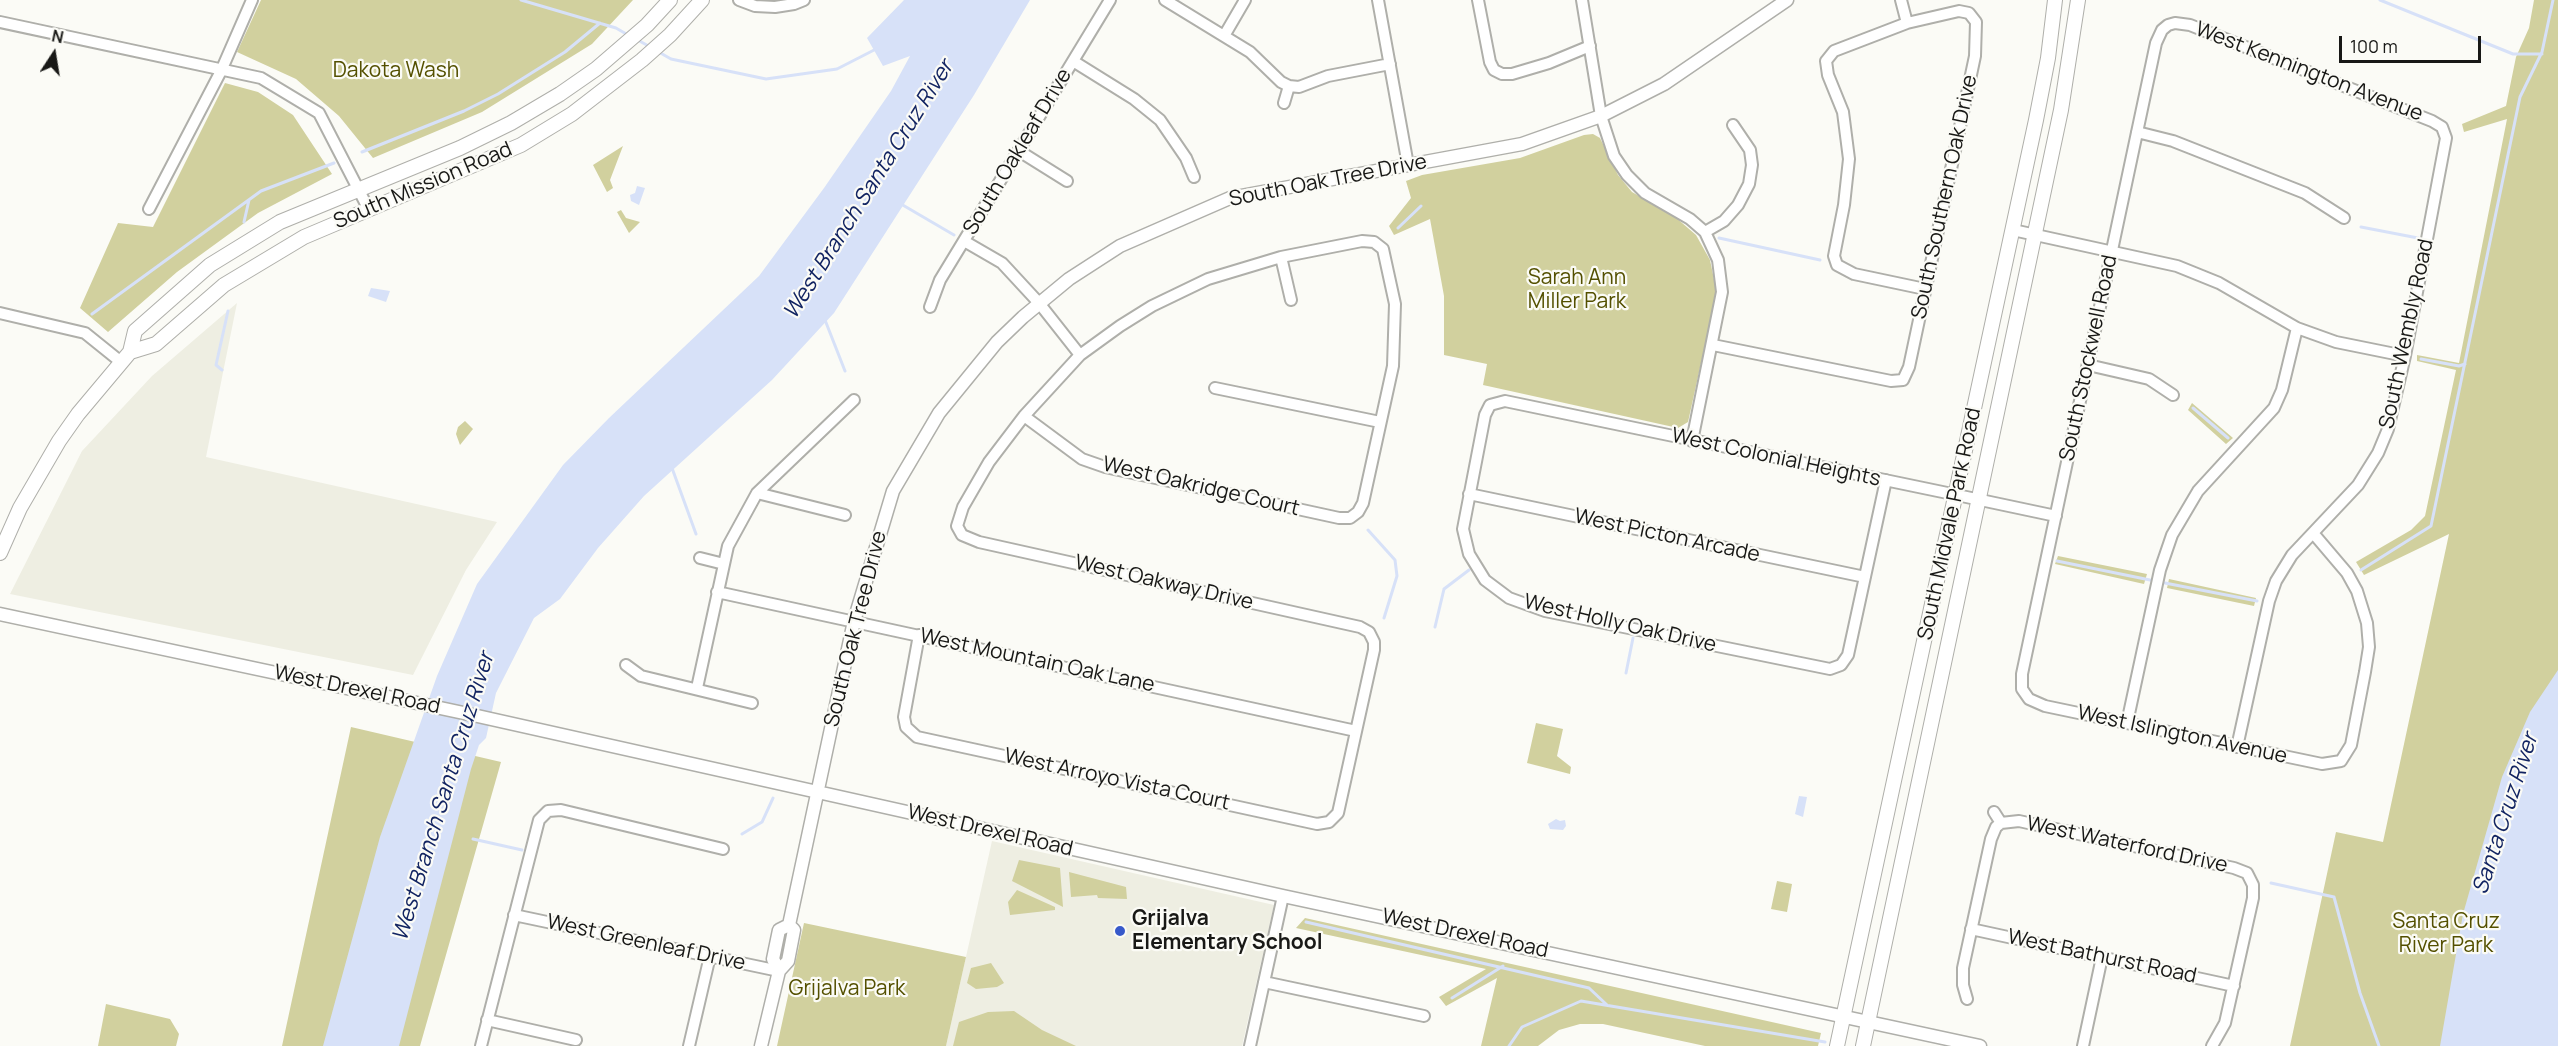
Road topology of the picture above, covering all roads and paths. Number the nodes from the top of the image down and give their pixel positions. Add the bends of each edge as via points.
1 (252, 0) edge
2 (670, 0) edge
3 (702, 0) edge
4 (739, 0) edge
5 (804, 0) edge
6 (1110, 0) edge
7 (1165, 0) edge
8 (1245, 0) edge
9 (1378, 0) edge
10 (1478, 0) edge
11 (1582, 0) edge
12 (1787, 0) edge
13 (1901, 0) edge
14 (2055, 0) edge
15 (2078, 0) edge
16 (2165, 20) joint
17 (0, 22) edge
18 (1907, 23) junction
19 (1224, 36) junction
20 (1590, 46) junction
21 (1073, 62) junction
22 (1390, 64) junction
23 (221, 71) junction
24 (1289, 86) junction
25 (1284, 103) dead end
26 (1601, 116) junction
27 (1733, 125) dead end
28 (2137, 132) junction
29 (2445, 132) joint
30 (1019, 151) junction
31 (1408, 165) junction
32 (1194, 177) dead end
33 (1067, 181) dead end
34 (358, 189) junction
35 (149, 208) dead end
36 (368, 208) junction
37 (2344, 218) dead end
38 (2013, 230) junction
39 (1705, 232) junction
40 (2035, 234) junction
41 (964, 241) junction
42 (2112, 250) junction
43 (1281, 257) junction
44 (1925, 289) junction
45 (1291, 300) dead end
46 (1039, 303) junction
47 (930, 307) dead end
48 (0, 313) edge
49 (2298, 328) junction
50 (1713, 345) junction
51 (1080, 355) junction
52 (2405, 356) junction
53 (125, 357) junction
54 (2088, 365) junction
55 (1215, 388) dead end
56 (2173, 396) dead end
57 (854, 400) dead end
58 (1493, 400) joint
59 (1024, 416) junction
60 (1380, 422) junction
61 (1692, 441) junction
62 (1886, 480) junction
63 (757, 493) junction
64 (1469, 494) junction
65 (1957, 495) junction
66 (1978, 499) junction
67 (845, 515) dead end
68 (2056, 516) junction
69 (2313, 533) junction
70 (0, 553) edge
71 (700, 558) dead end
72 (723, 564) junction
73 (1865, 577) junction
74 (717, 592) junction
75 (0, 614) edge
76 (854, 621) junction
77 (919, 635) junction
78 (626, 665) dead end
79 (697, 688) junction
80 (2021, 698) joint
81 (752, 703) dead end
82 (2127, 723) junction
83 (1356, 731) junction
84 (2237, 747) junction
85 (818, 792) junction
86 (1994, 812) dead end
87 (2001, 823) junction
88 (723, 849) dead end
89 (1283, 896) junction
90 (514, 915) junction
91 (1971, 929) junction
92 (710, 956) junction
93 (2102, 957) junction
94 (778, 971) junction
95 (1264, 982) junction
96 (2234, 986) junction
97 (1968, 999) dead end
98 (1424, 1016) dead end
99 (1843, 1017) junction
100 (487, 1020) junction
101 (1868, 1021) junction
102 (576, 1040) dead end
103 (481, 1046) edge
104 (689, 1046) edge
105 (761, 1046) edge
106 (1250, 1046) edge
107 (1837, 1046) edge
108 (1863, 1046) edge
109 (1980, 1046) edge
110 (2083, 1046) edge
111 (2212, 1046) edge

1 - 23 street
2 - 34 main road, South Mission Road via 620,50 560,94 460,148
3 - 36 main road, South Mission Road via 642,60 572,114 521,145
4 - 5 street via 775,7
6 - 21 street, South Oakleaf Drive
7 - 19 street
8 - 19 street
9 - 22 street
10 - 20 street via 1490,62 1497,76 1549,63
11 - 20 street
12 - 26 street, South Oak Tree Drive via 1665,84
13 - 18 street
14 - 38 main road, South Midvale Park Road via 2046,73
15 - 40 main road, South Midvale Park Road via 2067,79
16 - 28 street, South Stockwell Road via 2156,43
16 - 29 street, West Kennington Avenue via 2190,25 2432,121
17 - 23 street
18 - 44 street, South Southern Oak Drive via 1965,11 1974,13 1977,30
18 - 44 street via 1834,51 1822,60 1843,112 1849,159 1834,268
19 - 24 street via 1258,58
20 - 26 street
21 - 30 street, South Oakleaf Drive
21 - 32 street via 1134,99 1160,120
22 - 24 street via 1328,76 1299,87
22 - 31 street
23 - 34 street via 261,78 319,113
23 - 35 street
24 - 25 street
26 - 31 street, South Oak Tree Drive via 1522,144
26 - 39 street via 1614,156 1627,175 1646,193
27 - 39 street via 1750,150 1749,184 1724,221
28 - 37 street via 2173,141 2305,193
28 - 42 street, South Stockwell Road
29 - 52 street, South Wembly Road via 2445,150
30 - 33 street
30 - 41 street, South Oakleaf Drive
31 - 46 street, South Oak Tree Drive via 1230,198 1127,242 1085,267
34 - 36 street
34 - 53 main road, South Mission Road via 280,222 210,265 135,332
36 - 53 main road, South Mission Road via 267,258 224,285 156,344
38 - 40 street
38 - 65 main road, South Midvale Park Road
39 - 50 street via 1718,260 1722,292
40 - 42 street
40 - 66 main road, South Midvale Park Road
41 - 46 street via 1002,263
41 - 47 street, South Oakleaf Drive via 940,280
42 - 49 street via 2190,270
42 - 54 street, South Stockwell Road
43 - 45 street
43 - 51 street via 1208,279 1152,306
43 - 60 street via 1379,241 1395,304 1393,366
44 - 50 street, South Southern Oak Drive via 1905,382
46 - 51 street
46 - 76 street, South Oak Tree Drive via 997,342 939,413 893,491
48 - 53 street via 85,333
49 - 52 street via 2343,343
49 - 82 street via 2274,408 2205,483 2172,536 2160,570
50 - 61 street
51 - 59 street
52 - 69 street, South Wembly Road via 2392,418 2378,453 2358,485
53 - 70 main road, South Mission Road via 59,441 20,508
54 - 56 street via 2149,379
54 - 68 street, South Stockwell Road
55 - 60 street
57 - 63 street
58 - 61 street, West Colonial Heights
58 - 64 street, West Holly Oak Drive via 1485,415
59 - 60 street, West Oakridge Court via 1082,459 1106,467 1339,518 1359,518
59 - 83 street, West Oakway Drive via 989,462 963,507 956,532 979,542 1372,632 1375,646
61 - 62 street, West Colonial Heights
62 - 65 street, West Colonial Heights
62 - 73 street
63 - 67 street
63 - 72 street via 728,546
64 - 73 street, West Picton Arcade
64 - 73 street, West Holly Oak Drive via 1463,529 1469,554 1485,580 1509,598 1545,611 1826,669 1842,668
65 - 66 street, West Colonial Heights
65 - 99 main road, South Midvale Park Road
66 - 68 street, West Colonial Heights
66 - 101 main road, South Midvale Park Road
68 - 80 street, South Stockwell Road via 2022,674
69 - 84 street, South Wembly Road via 2286,563 2271,591
69 - 84 street, West Islington Avenue via 2347,573 2367,623 2366,672 2344,766
71 - 72 street
72 - 74 street
74 - 76 street, West Mountain Oak Lane
74 - 79 street
75 - 85 street, West Drexel Road
76 - 77 street, West Mountain Oak Lane
76 - 85 street, South Oak Tree Drive
77 - 83 street, West Mountain Oak Lane
77 - 83 street, West Arroyo Vista Court via 902,730 917,737 1317,824 1334,824
78 - 79 street via 641,676
79 - 81 street
80 - 82 street, West Islington Avenue
82 - 84 street, West Islington Avenue
85 - 89 street, West Drexel Road
85 - 94 street, South Oak Tree Drive via 789,925 779,930 773,958
86 - 87 street
87 - 91 street via 1991,838
87 - 96 street, West Waterford Drive via 2019,821 2256,876
88 - 90 street via 546,807 539,820
89 - 95 street
89 - 99 street, West Drexel Road
90 - 92 street, West Greenleaf Drive
90 - 100 street
91 - 93 street, West Bathurst Road
91 - 97 street via 1962,976
92 - 94 street, West Greenleaf Drive
92 - 104 street
93 - 96 street, West Bathurst Road
93 - 110 street
94 - 105 street, South Oak Tree Drive
95 - 98 street
95 - 106 street
96 - 111 street via 2225,1023
99 - 101 street, West Drexel Road
99 - 107 main road, South Midvale Park Road
100 - 102 street
100 - 103 street
101 - 108 main road, South Midvale Park Road
101 - 109 street, West Drexel Road

